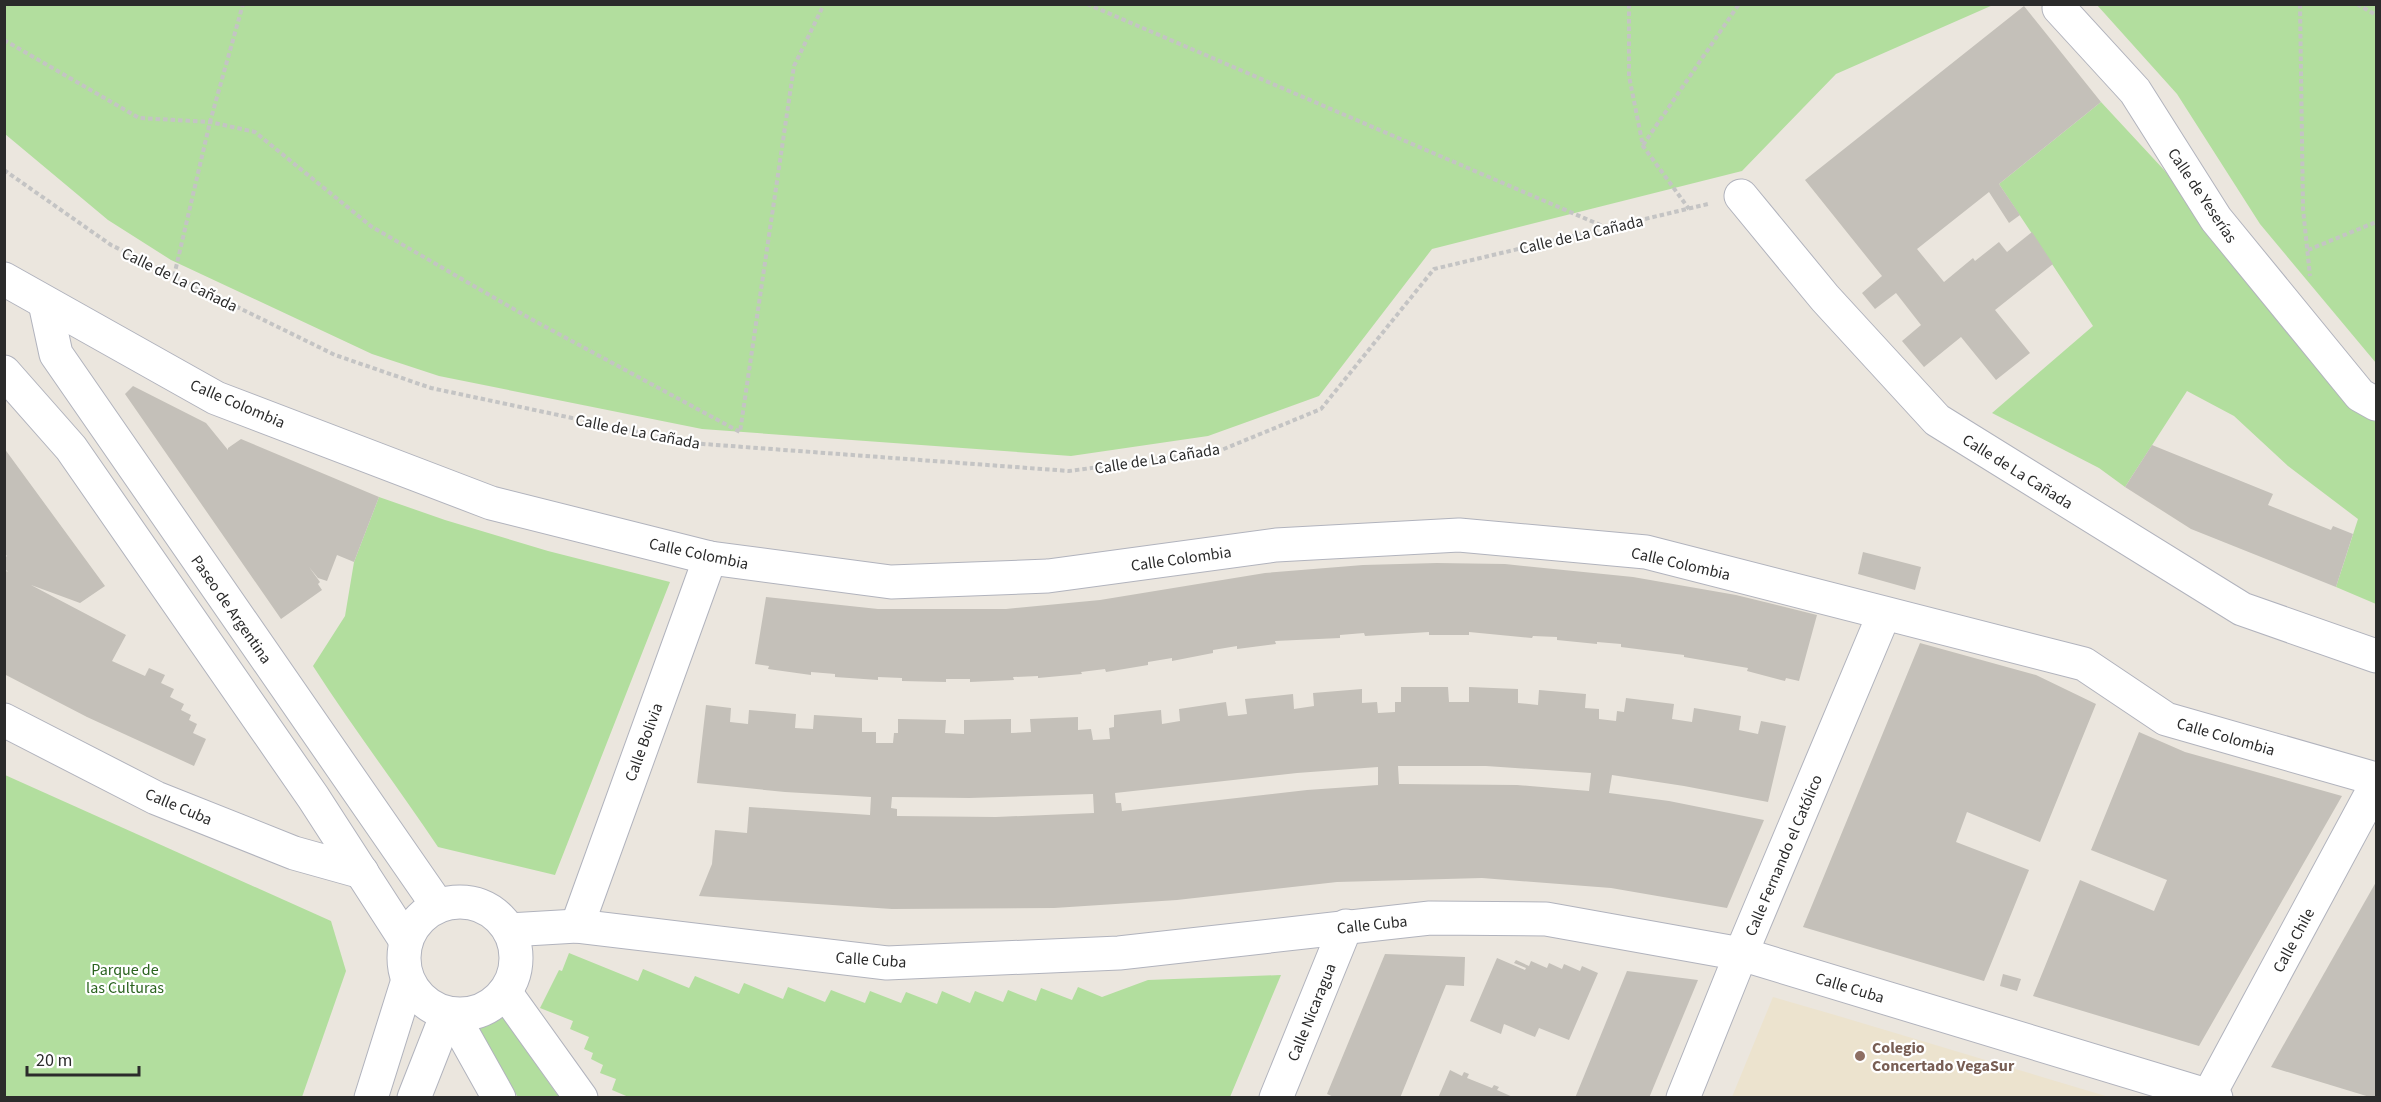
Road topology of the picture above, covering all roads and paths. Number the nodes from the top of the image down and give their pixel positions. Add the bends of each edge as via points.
1 (243, 4) edge
2 (824, 4) edge
3 (1088, 4) edge
4 (1629, 4) edge
5 (1739, 4) edge
6 (2300, 4) edge
7 (2357, 4) edge
8 (2059, 8) dead end
9 (2376, 15) edge
10 (4, 40) edge
11 (210, 122) junction
12 (1643, 146) junction
13 (4, 170) edge
14 (1741, 196) joint
15 (1689, 209) junction
16 (2376, 222) edge
17 (1606, 228) junction
18 (2307, 250) junction
19 (174, 276) junction
20 (4, 279) edge
21 (2311, 285) dead end
22 (45, 303) junction
23 (4, 372) edge
24 (2376, 404) edge
25 (710, 558) junction
26 (1884, 614) junction
27 (2376, 656) edge
28 (4, 720) edge
29 (2376, 779) edge
30 (2376, 786) edge
31 (362, 872) junction
32 (438, 906) junction
33 (577, 926) junction
34 (1346, 926) junction
35 (509, 930) junction
36 (406, 941) junction
37 (1741, 954) junction
38 (408, 980) junction
39 (505, 992) junction
40 (449, 1014) junction
41 (2212, 1096) edge
42 (370, 1098) edge
43 (414, 1098) edge
44 (499, 1098) edge
45 (581, 1098) edge
46 (1276, 1098) edge
47 (1683, 1098) edge

1 - 11 path
2 - 11 path via 794,66 740,432 372,227 255,132
3 - 17 path
4 - 12 path via 1629,76
5 - 12 path
6 - 18 path
7 - 9 path
8 - 24 street, Calle de Yeserías via 2135,91 2216,219 2360,395
10 - 11 path via 139,118
11 - 19 path
12 - 15 path
13 - 19 path, Calle de La Cañada via 111,245
14 - 15 path, Calle de La Cañada
14 - 27 street, Calle de La Cañada via 1825,298 1937,420 2242,609
15 - 17 path, Calle de La Cañada
16 - 18 path
17 - 19 path, Calle de La Cañada via 1434,269 1321,409 1219,451 1069,471 690,443 431,388 335,355
18 - 21 path
20 - 22 street, Calle Colombia
22 - 25 street, Calle Colombia via 216,398 480,499
22 - 32 street, Paseo de Argentina via 56,354
23 - 31 street via 71,448
25 - 26 street, Calle Colombia via 891,582 1048,576 1276,545 1459,535 1646,552
25 - 33 street, Calle Bolivia
26 - 29 street, Calle Colombia via 2084,664 2166,719
26 - 37 street, Calle Fernando el Católico
28 - 31 street, Calle Cuba via 156,798 294,853
30 - 41 street, Calle Chile
31 - 36 street
32 - 35 street via 454,902 485,908
32 - 36 street via 413,926
33 - 34 street, Calle Cuba via 887,963 1119,953
33 - 35 street, Calle Cuba
34 - 37 street, Calle Cuba via 1430,918 1546,919
34 - 46 street, Calle Nicaragua
35 - 39 street via 516,961
36 - 38 street
37 - 41 street, Calle Cuba
37 - 47 street, Calle Fernando el Católico
38 - 40 street via 431,1007
38 - 42 street
39 - 40 street via 494,1004 479,1011
39 - 45 street
40 - 43 street
40 - 44 street

